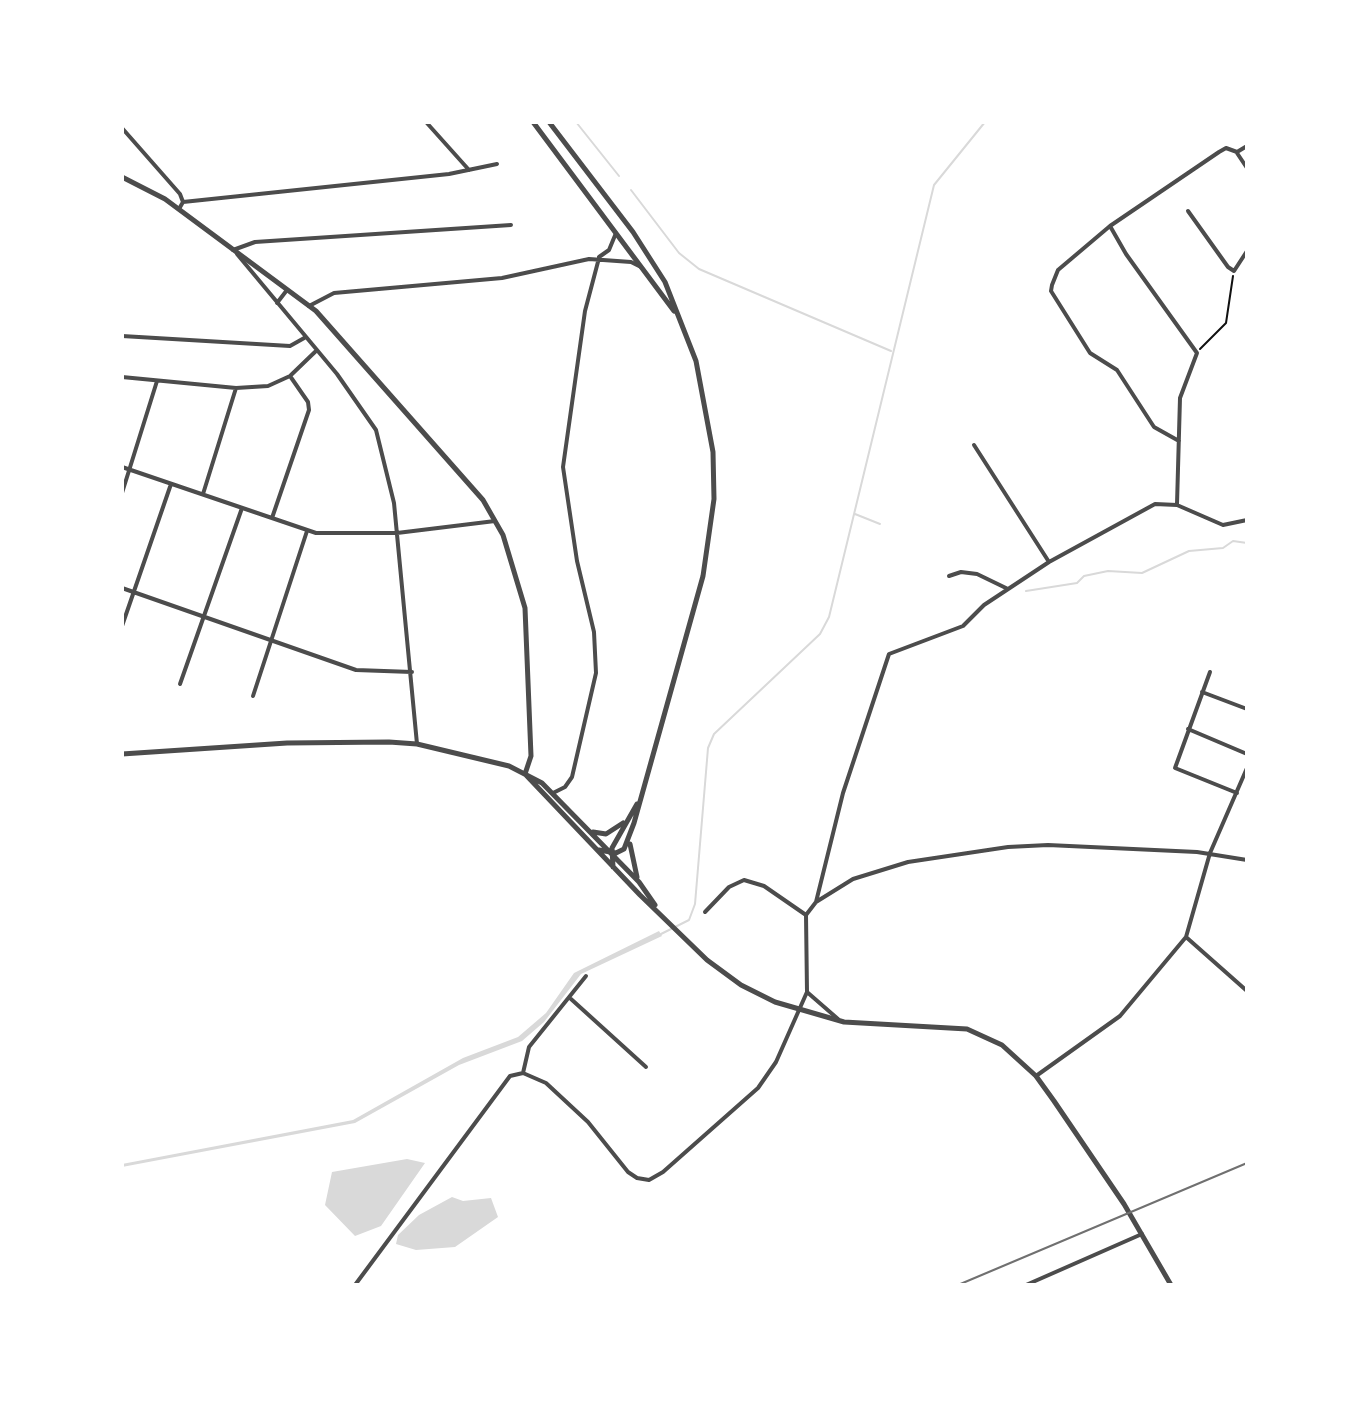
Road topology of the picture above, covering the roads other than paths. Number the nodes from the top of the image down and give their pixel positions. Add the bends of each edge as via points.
1 (426, 122) edge
2 (533, 122) edge
3 (549, 122) edge
4 (122, 128) edge
5 (1247, 146) edge
6 (1237, 152) junction
7 (497, 164) dead end
8 (1247, 168) edge
9 (469, 170) junction
10 (122, 177) edge
11 (183, 202) junction
12 (179, 209) junction
13 (1188, 211) dead end
14 (511, 225) dead end
15 (1110, 226) junction
16 (616, 231) junction
17 (234, 251) junction
18 (1247, 251) edge
19 (599, 258) junction
20 (643, 269) junction
21 (287, 290) junction
22 (277, 303) junction
23 (309, 306) junction
24 (680, 318) junction
25 (122, 336) edge
26 (306, 337) junction
27 (317, 350) junction
28 (290, 376) junction
29 (122, 377) edge
30 (157, 380) junction
31 (236, 388) junction
32 (1179, 441) junction
33 (974, 445) dead end
34 (122, 467) edge
35 (130, 469) junction
36 (171, 483) junction
37 (122, 493) edge
38 (203, 494) junction
39 (1177, 505) junction
40 (242, 508) junction
41 (272, 518) junction
42 (1247, 520) edge
43 (495, 521) junction
44 (307, 531) junction
45 (397, 533) junction
46 (1049, 562) junction
47 (949, 576) dead end
48 (122, 588) edge
49 (1008, 589) junction
50 (134, 592) junction
51 (204, 616) junction
52 (122, 626) edge
53 (273, 641) junction
54 (412, 672) junction
55 (1210, 672) dead end
56 (180, 684) dead end
57 (1202, 692) junction
58 (253, 696) dead end
59 (1247, 709) edge
60 (1188, 729) junction
61 (417, 744) junction
62 (122, 754) edge
63 (1247, 754) edge
64 (1247, 768) edge
65 (525, 774) junction
66 (553, 793) junction
67 (1237, 793) junction
68 (639, 801) junction
69 (627, 821) junction
70 (588, 830) junction
71 (630, 839) junction
72 (593, 847) junction
73 (611, 853) junction
74 (1210, 853) junction
75 (1247, 860) edge
76 (613, 868) junction
77 (639, 882) junction
78 (816, 902) junction
79 (657, 910) junction
80 (705, 912) dead end
81 (806, 915) junction
82 (1186, 937) junction
83 (586, 976) dead end
84 (1247, 991) edge
85 (807, 992) junction
86 (805, 998) junction
87 (570, 999) junction
88 (815, 1001) junction
89 (797, 1009) junction
90 (810, 1013) junction
91 (844, 1022) junction
92 (646, 1067) dead end
93 (523, 1073) junction
94 (1036, 1076) junction
95 (1142, 1234) junction
96 (355, 1285) edge
97 (1026, 1285) edge
98 (1171, 1285) edge

1 - 9 street
2 - 16 street
3 - 24 street via 644,249
4 - 11 street
5 - 6 street
6 - 8 street
6 - 15 street via 1219,152
7 - 9 street
9 - 11 street
10 - 12 street
11 - 12 street
12 - 17 street
13 - 18 street via 1228,267 1234,271
14 - 17 street via 255,242
15 - 32 street via 1197,353 1180,398
15 - 32 street via 1058,270 1051,291 1090,353 1117,370 1154,427
16 - 19 street via 615,241
16 - 20 street
17 - 21 street
17 - 22 street
19 - 20 street
19 - 23 street via 502,278 334,293
19 - 66 street via 585,311 563,467 594,632 594,682 572,777
20 - 24 street
21 - 22 street
21 - 23 street
22 - 26 street
23 - 43 street via 453,464
24 - 68 street via 707,405 714,499 700,587
25 - 26 street via 286,346
26 - 27 street
27 - 28 street
27 - 45 street via 376,430 390,478
28 - 31 street via 268,386
28 - 41 street via 309,410
29 - 30 street
30 - 31 street
30 - 35 street
31 - 38 street
32 - 39 street
33 - 46 street
34 - 35 street
35 - 36 street
35 - 37 street
36 - 38 street
36 - 50 street
38 - 40 street
39 - 42 street via 1223,525
39 - 46 street via 1155,504
40 - 41 street
40 - 51 street
41 - 44 street
43 - 45 street
43 - 65 street via 525,608 531,756
44 - 45 street
44 - 53 street
45 - 54 street
46 - 49 street
47 - 49 street via 977,574
48 - 50 street
49 - 78 street via 952,632 889,654 843,793
50 - 51 street
50 - 52 street
51 - 53 street
51 - 56 street
53 - 54 street via 356,670
53 - 58 street
54 - 61 street
55 - 57 street
57 - 59 street
57 - 60 street
60 - 63 street
60 - 67 street via 1177,771
61 - 62 street via 287,743
61 - 65 street
64 - 67 street
65 - 66 street
65 - 72 street
66 - 70 street
67 - 74 street
68 - 69 street
68 - 71 street
69 - 70 street via 606,834
69 - 73 street
70 - 73 street
71 - 73 street via 624,849
71 - 77 street
72 - 73 street
72 - 76 street
73 - 76 street
73 - 77 street
74 - 75 street
74 - 78 street via 1048,845 972,851 876,870
74 - 82 street
76 - 79 street
77 - 79 street
78 - 81 street
79 - 89 street via 726,976
80 - 81 street via 729,887 744,880 764,886
81 - 85 street
82 - 84 street
82 - 94 street via 1120,1016
83 - 87 street
85 - 86 street
85 - 88 street
86 - 89 street
86 - 90 street
87 - 92 street
87 - 93 street via 529,1047
88 - 90 street
88 - 91 street
89 - 90 street
89 - 93 street via 776,1062 758,1088 649,1180 633,1176 588,1122 546,1083
90 - 91 street
91 - 94 street via 977,1032 1002,1045
93 - 96 street via 504,1081
94 - 95 street
95 - 97 street
95 - 98 street

